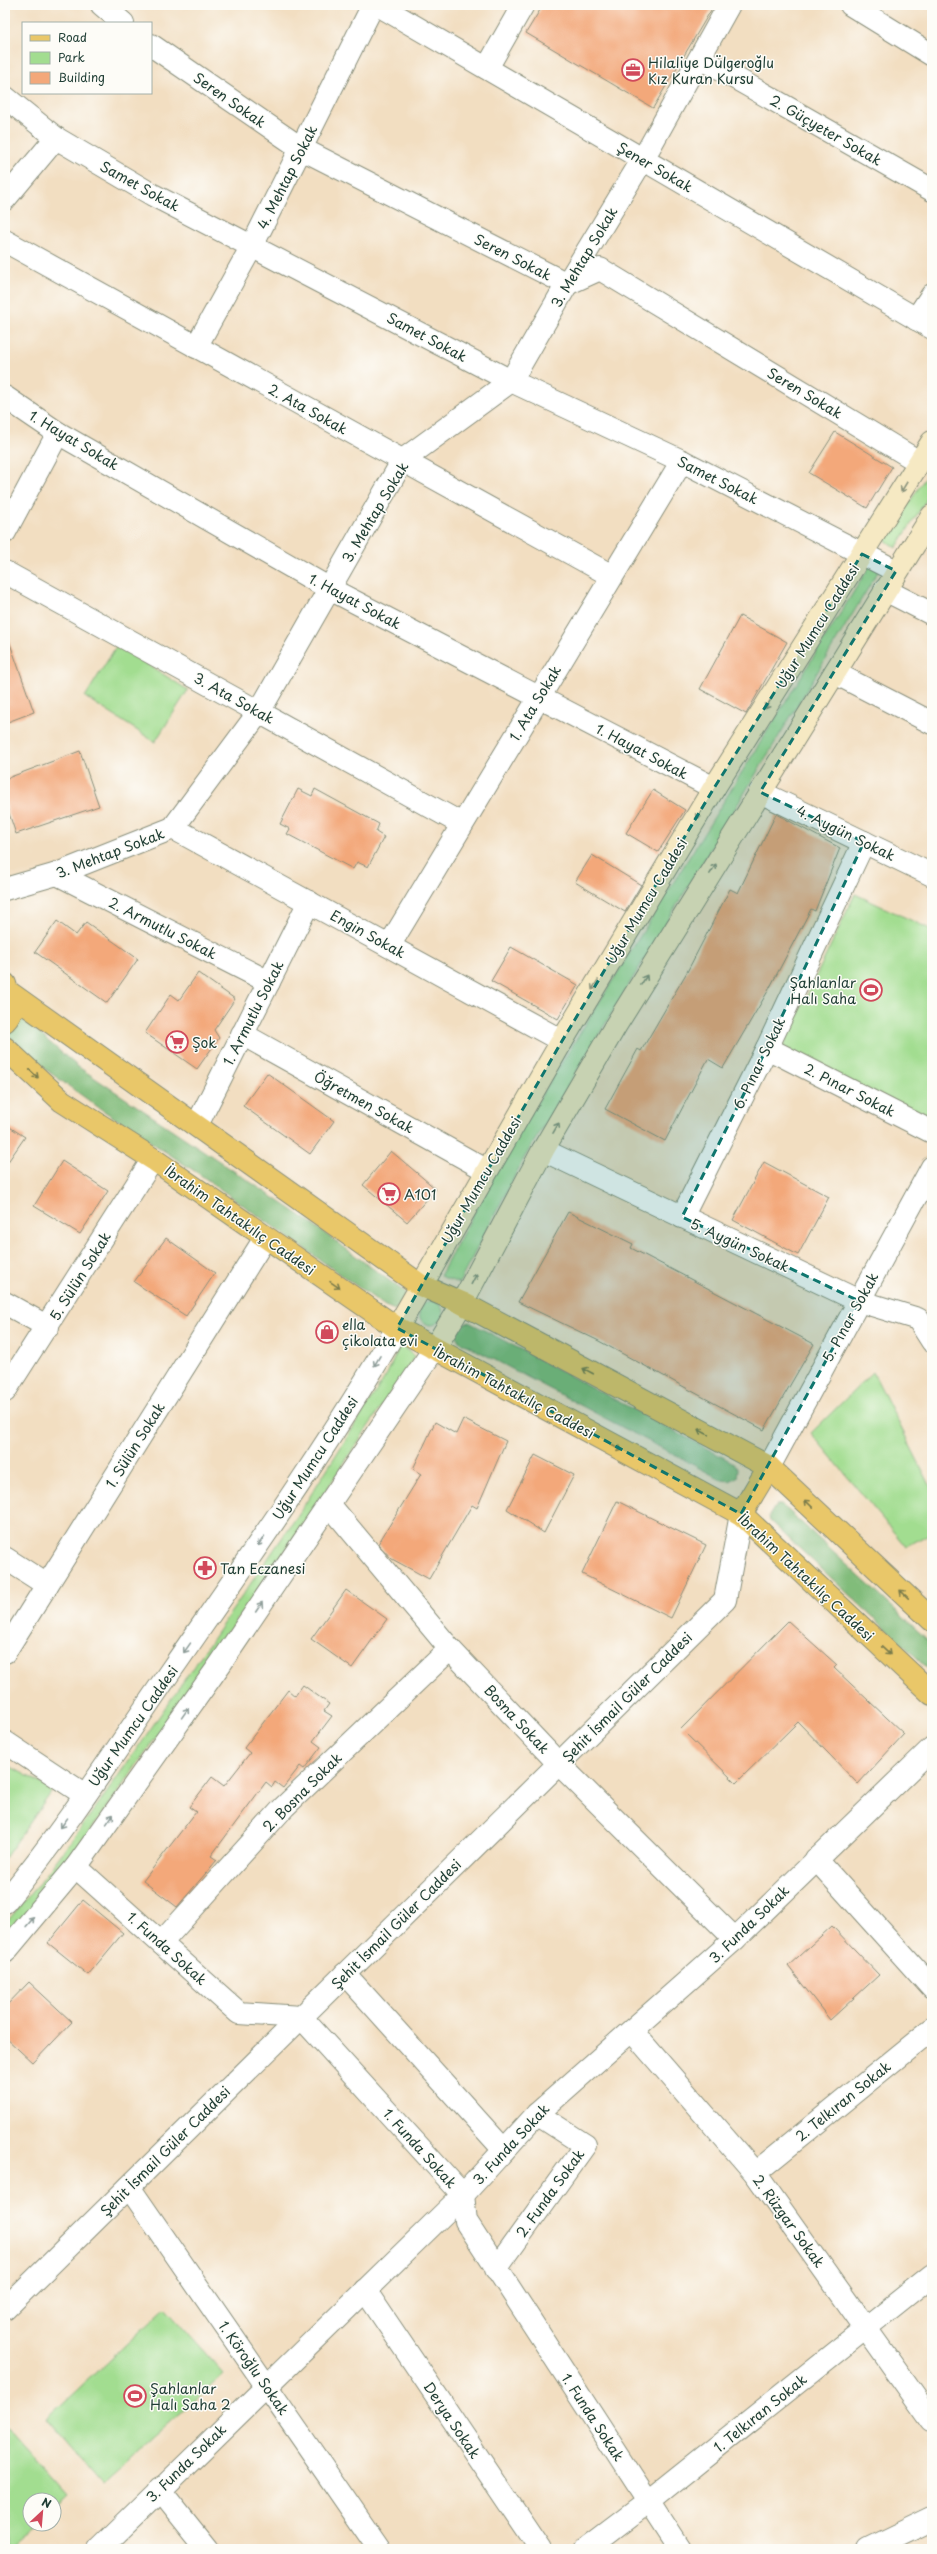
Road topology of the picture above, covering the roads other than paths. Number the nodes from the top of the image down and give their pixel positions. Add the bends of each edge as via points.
1 (102, 5) edge
2 (373, 5) edge
3 (378, 5) edge
4 (523, 5) edge
5 (729, 5) edge
6 (851, 5) edge
7 (122, 22) edge
8 (152, 46) edge
9 (932, 55) edge
10 (700, 58) junction
11 (487, 68) junction
12 (5, 97) edge
13 (56, 138) junction
14 (302, 149) junction
15 (643, 160) junction
16 (932, 190) edge
17 (5, 199) edge
18 (5, 241) edge
19 (252, 246) junction
20 (567, 284) junction
21 (932, 295) edge
22 (924, 324) edge
23 (196, 347) junction
24 (511, 381) junction
25 (5, 397) edge
26 (58, 433) junction
27 (932, 442) edge
28 (403, 460) junction
29 (682, 461) junction
30 (919, 462) junction
31 (932, 517) edge
32 (5, 532) edge
33 (862, 554) junction
34 (896, 571) junction
35 (5, 572) edge
36 (612, 576) junction
37 (330, 589) junction
38 (885, 590) junction
39 (932, 614) edge
40 (835, 673) junction
41 (540, 696) junction
42 (259, 712) junction
43 (932, 723) edge
44 (714, 788) junction
45 (760, 792) junction
46 (462, 824) junction
47 (174, 828) junction
48 (864, 842) junction
49 (57, 874) junction
50 (932, 875) edge
51 (5, 889) edge
52 (309, 902) junction
53 (389, 946) junction
54 (269, 982) junction
55 (6, 988) edge
56 (5, 1021) edge
57 (242, 1034) junction
58 (562, 1040) junction
59 (5, 1048) edge
60 (767, 1048) junction
61 (197, 1125) junction
62 (932, 1132) edge
63 (543, 1150) junction
64 (153, 1159) junction
65 (932, 1167) edge
66 (486, 1170) junction
67 (682, 1217) junction
68 (265, 1238) junction
69 (420, 1285) junction
70 (859, 1301) junction
71 (5, 1303) edge
72 (462, 1304) junction
73 (48, 1326) junction
74 (397, 1328) junction
75 (932, 1341) edge
76 (434, 1349) junction
77 (5, 1390) edge
78 (768, 1467) junction
79 (329, 1504) junction
80 (741, 1514) junction
81 (5, 1558) edge
82 (47, 1585) junction
83 (932, 1620) edge
84 (450, 1648) junction
85 (5, 1652) edge
86 (932, 1694) edge
87 (5, 1742) edge
88 (932, 1748) edge
89 (559, 1764) junction
90 (85, 1795) junction
91 (816, 1859) junction
92 (76, 1867) junction
93 (5, 1902) edge
94 (735, 1940) junction
95 (162, 1942) junction
96 (5, 1952) edge
97 (345, 1974) junction
98 (932, 1988) edge
99 (301, 2018) junction
100 (932, 2029) edge
101 (632, 2031) junction
102 (537, 2114) junction
103 (504, 2150) junction
104 (755, 2173) junction
105 (129, 2187) junction
106 (464, 2195) junction
107 (496, 2269) junction
108 (932, 2275) edge
109 (365, 2290) junction
110 (5, 2309) edge
111 (866, 2329) junction
112 (266, 2386) junction
113 (932, 2421) edge
114 (159, 2489) junction
115 (648, 2502) junction
116 (932, 2518) edge
117 (100, 2549) edge
118 (208, 2549) edge
119 (379, 2549) edge
120 (540, 2549) edge
121 (586, 2549) edge
122 (679, 2549) edge
123 (868, 2549) edge

1 - 7 street
2 - 14 street, 4. Mehtap Sokak
3 - 11 street, Şener Sokak
4 - 11 street
5 - 10 street, 3. Mehtap Sokak
6 - 9 street
8 - 14 street, Seren Sokak
10 - 15 street, 3. Mehtap Sokak
10 - 16 street, 2. Güçyeter Sokak
11 - 15 street, Şener Sokak
12 - 13 street, Samet Sokak
13 - 17 street
13 - 19 street, Samet Sokak via 153,195
14 - 19 street, 4. Mehtap Sokak
14 - 20 street, Seren Sokak
15 - 20 street, 3. Mehtap Sokak
15 - 22 street, Şener Sokak
18 - 23 street, 2. Ata Sokak
19 - 23 street, 4. Mehtap Sokak
19 - 24 street, Samet Sokak
20 - 24 street, 3. Mehtap Sokak
20 - 30 street, Seren Sokak via 600,269
21 - 22 street
23 - 28 street, 2. Ata Sokak
24 - 28 street, 3. Mehtap Sokak
24 - 29 street, Samet Sokak
25 - 26 street, 1. Hayat Sokak
26 - 32 street
26 - 37 street, 1. Hayat Sokak
27 - 30 main road, Uğur Mumcu Caddesi
28 - 36 street, 2. Ata Sokak
28 - 37 street, 3. Mehtap Sokak
29 - 33 street, Samet Sokak
29 - 36 street, 1. Ata Sokak
30 -> 33 main road, Uğur Mumcu Caddesi
31 - 34 main road
33 - 34 street, Samet Sokak
33 -> 44 main road, Uğur Mumcu Caddesi
34 - 38 main road
35 - 42 street, 3. Ata Sokak
36 - 41 street, 1. Ata Sokak
37 - 41 street, 1. Hayat Sokak
37 - 42 street, 3. Mehtap Sokak
38 - 39 street
38 - 40 main road
40 - 43 street
40 - 45 main road
41 - 44 street, 1. Hayat Sokak
41 - 46 street, 1. Ata Sokak
42 - 46 street, 3. Ata Sokak
42 - 47 street, 3. Mehtap Sokak
44 -> 58 main road, Uğur Mumcu Caddesi
45 - 48 street, 4. Aygün Sokak
63 -> 45 main road via 616,1025
46 - 53 street, 1. Ata Sokak
47 - 49 street, 3. Mehtap Sokak
47 - 52 street, Engin Sokak
48 - 50 street, 4. Aygün Sokak
48 - 60 street, 6. Pınar Sokak
49 - 51 street, 3. Mehtap Sokak
49 - 54 street, 2. Armutlu Sokak
52 - 53 street, Engin Sokak
52 - 54 street, 1. Armutlu Sokak
53 - 58 street, Engin Sokak
54 - 57 street, 1. Armutlu Sokak
55 - 56 main road via 12,1008
55 - 61 main road
57 - 61 street, 1. Armutlu Sokak
57 - 66 street, Öğretmen Sokak
58 - 66 main road, Uğur Mumcu Caddesi
59 -> 64 main road, İbrahim Tahtakılıç Caddesi via 62,1101
60 - 62 street, 2. Pınar Sokak
60 - 67 street, 6. Pınar Sokak
61 - 69 main road
63 - 67 street, 5. Aygün Sokak
72 -> 63 main road
64 - 68 main road, İbrahim Tahtakılıç Caddesi
64 - 73 street, 5. Sülün Sokak
65 - 70 street, 5. Pınar Sokak
66 - 69 main road, Uğur Mumcu Caddesi
67 - 70 street, 5. Aygün Sokak
68 -> 74 main road, İbrahim Tahtakılıç Caddesi
68 - 82 street, 1. Sülün Sokak
69 - 72 main road
69 - 74 main road, Uğur Mumcu Caddesi
70 - 75 street, 5. Aygün Sokak via 918,1319
70 - 78 street, 5. Pınar Sokak
71 - 73 street
72 - 76 main road
78 -> 72 main road
73 - 77 street, 5. Sülün Sokak
74 - 76 main road, İbrahim Tahtakılıç Caddesi
74 -> 90 street, Uğur Mumcu Caddesi via 283,1509
76 - 79 street
76 -> 80 main road, İbrahim Tahtakılıç Caddesi
78 - 80 main road
83 -> 78 main road
79 - 84 street, Bosna Sokak
92 -> 79 street via 221,1663
80 -> 86 main road, İbrahim Tahtakılıç Caddesi
80 - 89 street, Şehit İsmail Güler Caddesi via 724,1600
81 - 82 street
82 - 85 street, 1. Sülün Sokak
84 - 89 street, Bosna Sokak
84 - 95 street, 2. Bosna Sokak via 284,1807
87 - 90 street
88 - 91 street, 3. Funda Sokak
89 - 94 street, Bosna Sokak
89 - 97 street, Şehit İsmail Güler Caddesi
90 -> 93 street, Uğur Mumcu Caddesi
91 - 94 street, 3. Funda Sokak
91 - 98 street
92 - 95 street, 1. Funda Sokak
96 -> 92 street
94 - 101 street, 3. Funda Sokak
95 - 99 street, 1. Funda Sokak via 239,2013
97 - 99 street, Şehit İsmail Güler Caddesi
97 - 103 street
99 - 105 street, Şehit İsmail Güler Caddesi
99 - 106 street, 1. Funda Sokak
100 - 104 street, 2. Telkıran Sokak
101 - 102 street, 3. Funda Sokak
101 - 104 street, 2. Rüzgar Sokak
102 - 103 street, 3. Funda Sokak
102 - 107 street, 2. Funda Sokak via 585,2145
103 - 106 street, 3. Funda Sokak
104 - 111 street, 2. Rüzgar Sokak
105 - 110 street, Şehit İsmail Güler Caddesi
105 - 112 street, 1. Köroğlu Sokak
106 - 107 street, 1. Funda Sokak via 466,2221
106 - 109 street, 3. Funda Sokak
107 - 115 street, 1. Funda Sokak
108 - 111 street, 1. Telkıran Sokak
109 - 112 street, 3. Funda Sokak
109 - 120 street, Derya Sokak
111 - 113 street, 2. Rüzgar Sokak
111 - 115 street, 1. Telkıran Sokak
112 - 114 street, 3. Funda Sokak
112 - 119 street, 1. Köroğlu Sokak
114 - 117 street, 3. Funda Sokak
114 - 118 street
115 - 121 street, 1. Telkıran Sokak
115 - 122 street, 1. Funda Sokak
116 - 123 street

